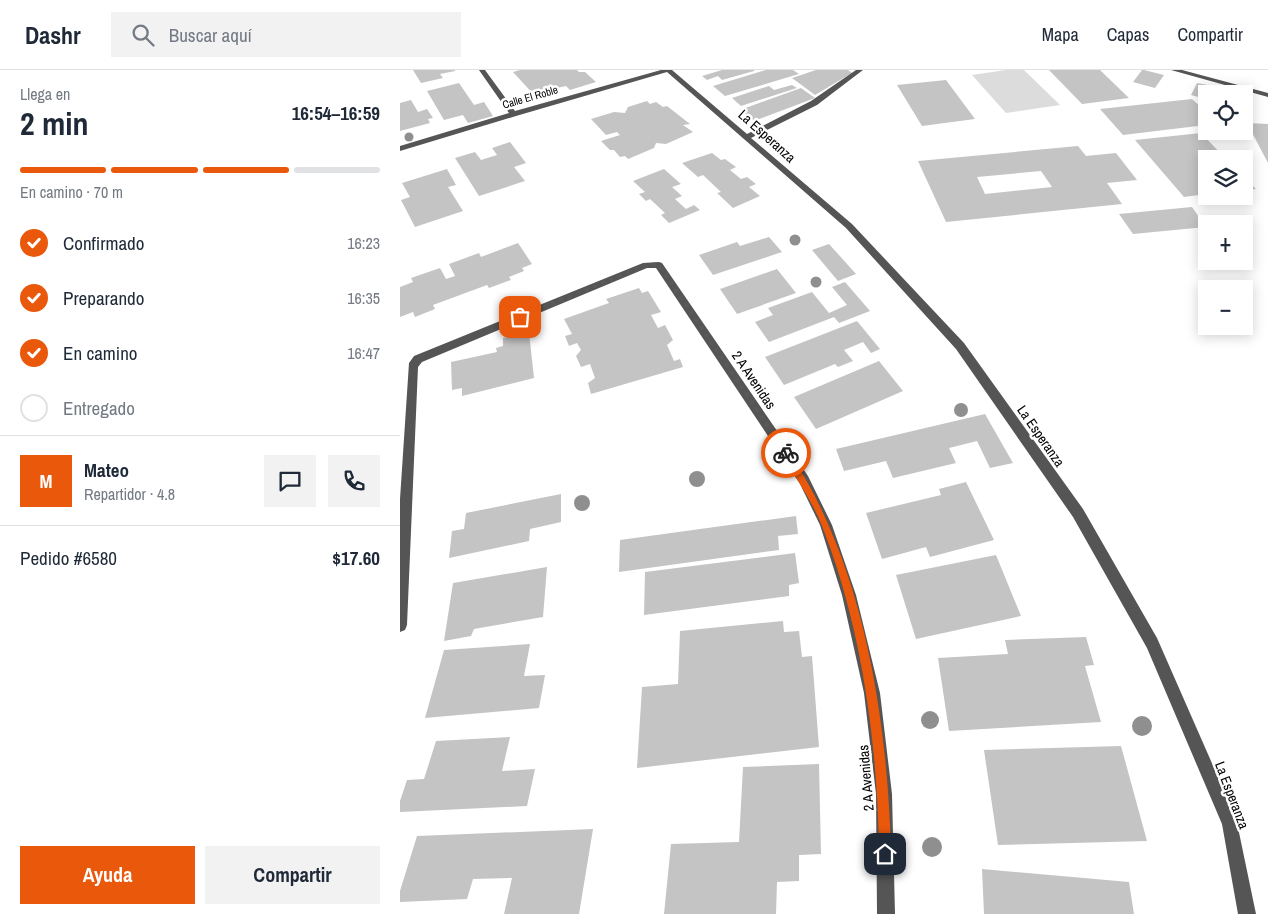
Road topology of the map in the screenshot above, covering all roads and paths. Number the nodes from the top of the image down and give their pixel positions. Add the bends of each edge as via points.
1 (482, 70) edge
2 (668, 70) edge
3 (860, 70) edge
4 (1174, 70) edge
5 (1268, 95) edge
6 (513, 114) junction
7 (746, 137) junction
8 (400, 149) edge
9 (400, 625) edge
10 (886, 914) edge
11 (1247, 914) edge

1 - 6 street
2 - 6 street, Calle El Roble
2 - 7 street, La Esperanza
3 - 7 street via 814,103
4 - 5 street
6 - 8 street, Calle El Roble
7 - 11 street, La Esperanza via 849,226 960,346 1078,512 1152,643 1230,824
9 - 10 street, 2 A Avenidas via 413,366 418,359 646,265 659,265 804,480 826,525 849,595 872,693 884,794

